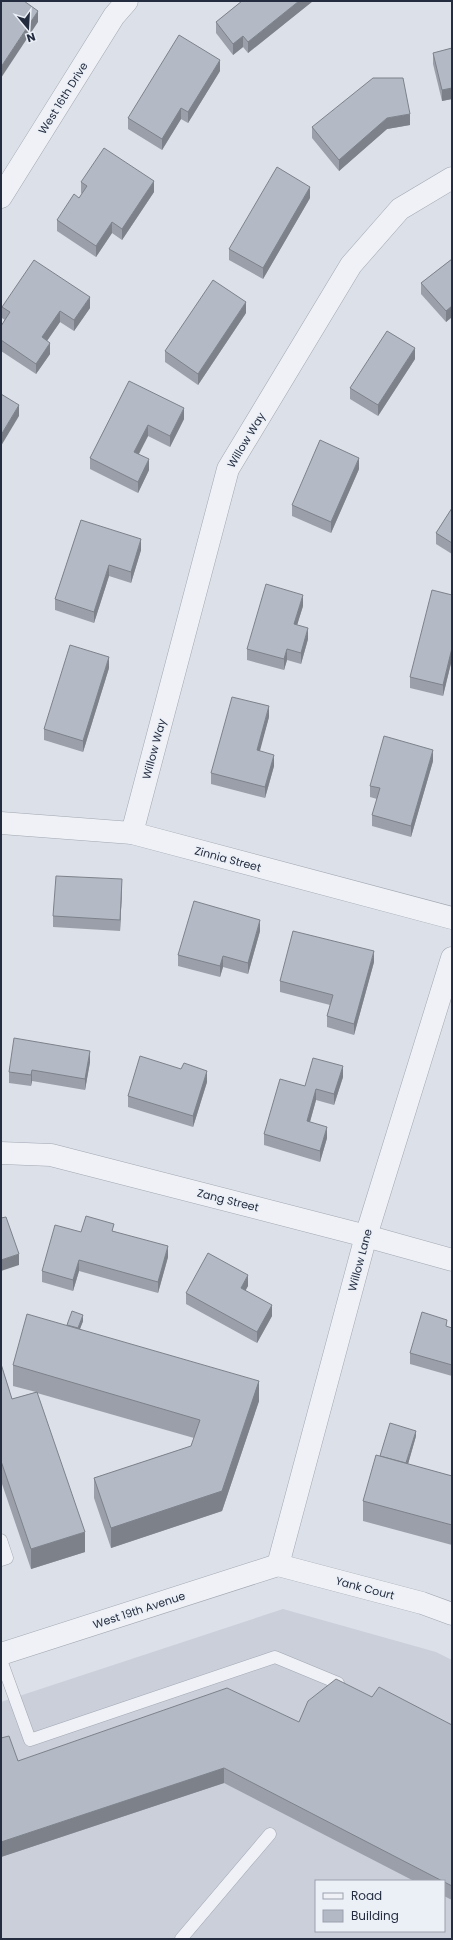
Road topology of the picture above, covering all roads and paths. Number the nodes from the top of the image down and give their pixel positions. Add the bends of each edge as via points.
1 (127, 1) edge
2 (452, 178) edge
3 (1, 197) edge
4 (1, 823) edge
5 (132, 833) junction
6 (452, 918) edge
7 (452, 958) edge
8 (1, 1153) edge
9 (366, 1236) junction
10 (452, 1260) edge
11 (1, 1540) edge
12 (1, 1560) edge
13 (278, 1565) junction
14 (452, 1614) edge
15 (1, 1654) edge
16 (1, 1660) edge
17 (338, 1683) edge
18 (270, 1834) dead end
19 (181, 1939) edge

1 - 3 street, West 16th Drive via 114,16
2 - 5 street, Willow Way via 400,209 351,265 228,469
4 - 5 street, Zinnia Street
5 - 6 street, Zinnia Street
7 - 9 street, Willow Lane
8 - 9 street, Zang Street via 51,1155
9 - 10 street, Zang Street
9 - 13 street, Willow Lane
11 - 12 lane via 7,1558
13 - 14 street, Yank Court via 422,1603
13 - 15 street, West 19th Avenue
16 - 17 lane via 30,1740 275,1657
18 - 19 lane

